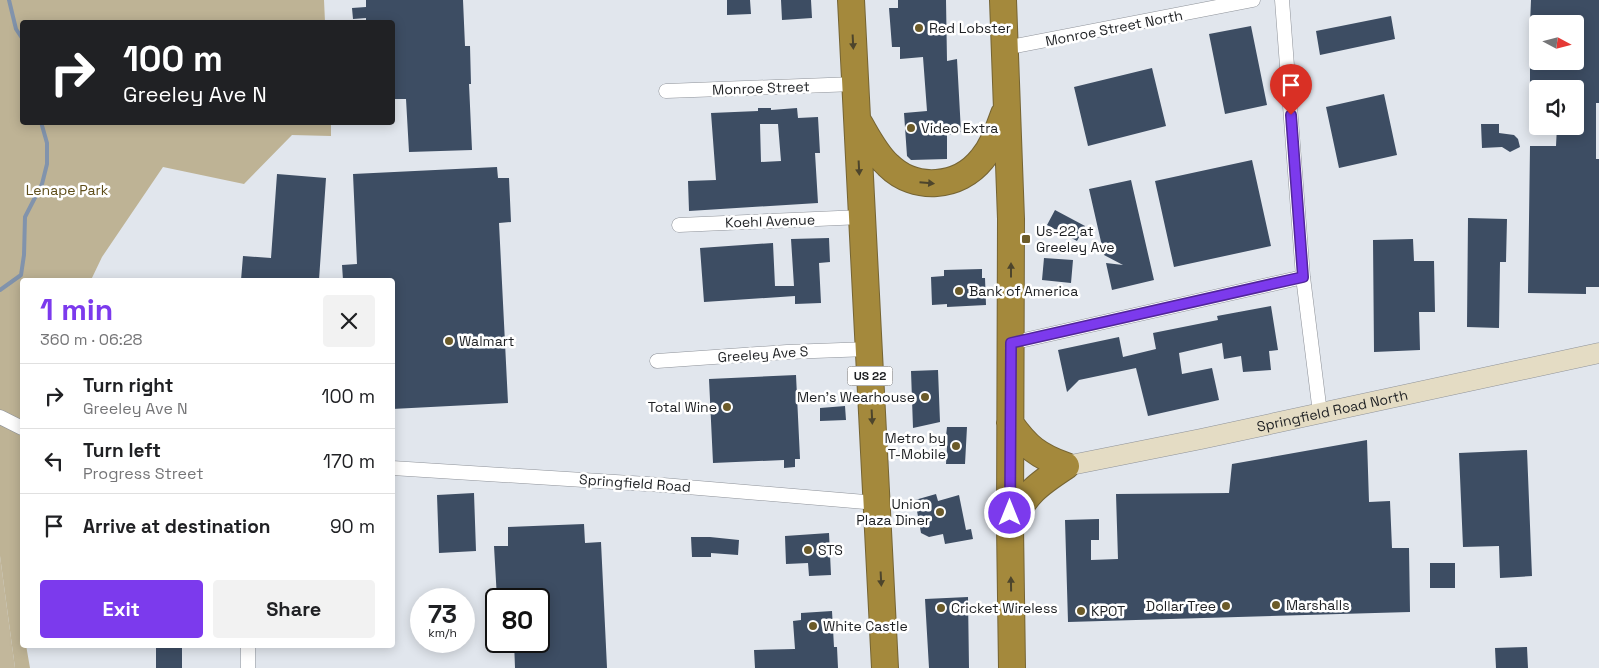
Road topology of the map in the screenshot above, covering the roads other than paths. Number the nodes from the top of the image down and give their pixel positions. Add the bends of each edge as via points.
1 (851, 0) edge
2 (1003, 0) edge
3 (1253, 0) edge
4 (1282, 0) edge
5 (1005, 48) junction
6 (855, 84) junction
7 (666, 91) dead end
8 (1008, 105) junction
9 (856, 118) junction
10 (862, 218) junction
11 (679, 225) dead end
12 (1303, 277) junction
13 (1011, 343) junction
14 (869, 349) junction
15 (1599, 352) edge
16 (657, 361) dead end
17 (1320, 413) junction
18 (0, 417) edge
19 (1010, 424) junction
20 (20, 427) edge
21 (1066, 466) junction
22 (395, 468) edge
23 (877, 503) junction
24 (1010, 526) junction
25 (248, 648) edge
26 (248, 668) edge
27 (886, 668) edge
28 (1012, 668) edge

1 -> 6 highway, US 22
2 - 5 highway
3 - 5 street, Monroe Street North
4 - 12 street
5 - 8 highway
6 - 7 street, Monroe Street
6 - 9 highway, US 22
9 -> 8 highway via 882,160 895,172 919,182 941,183 964,175 977,165 993,143
13 -> 8 highway
9 -> 10 highway, US 22
10 - 11 street, Koehl Avenue
10 - 14 highway, US 22
12 - 13 street
12 - 17 street
13 - 19 highway
14 - 16 street, Greeley Ave S
14 -> 23 highway, US 22
15 - 17 street, Springfield Road North
17 - 21 street, Springfield Road North
18 - 20 street
19 - 21 highway via 1031,449
19 - 24 highway
21 - 24 highway via 1033,490
22 - 23 street, Springfield Road via 663,485
23 -> 27 highway, US 22
28 -> 24 highway
25 - 26 street

